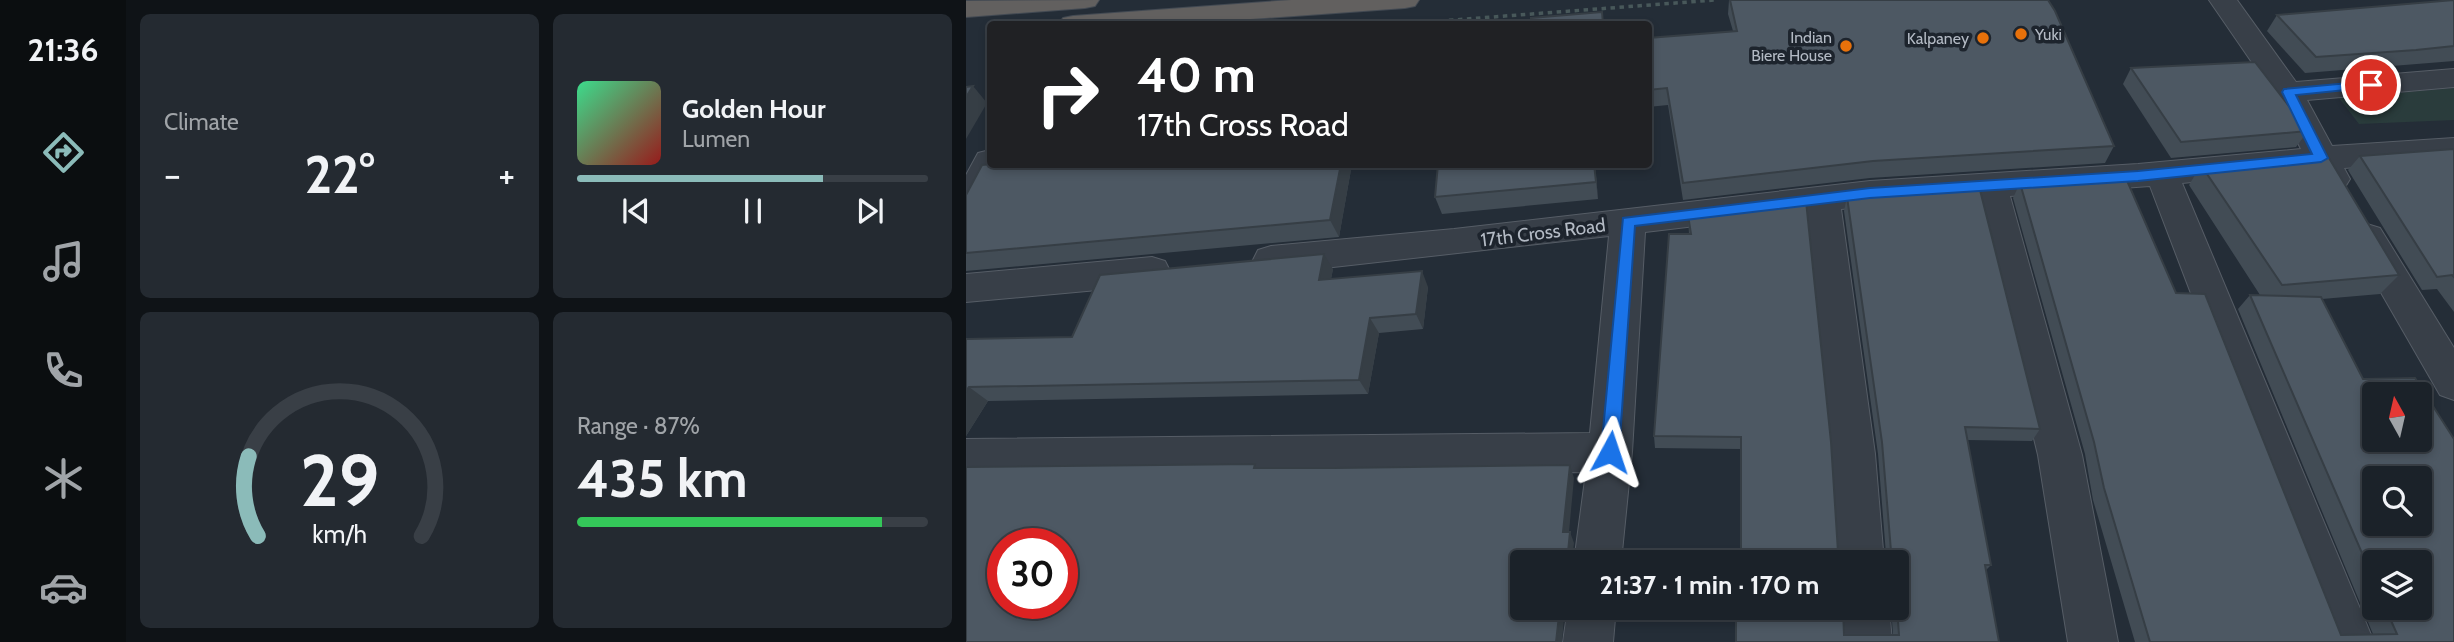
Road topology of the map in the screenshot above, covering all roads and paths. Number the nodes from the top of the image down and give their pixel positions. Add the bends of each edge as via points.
1 (1085, 0) edge
2 (1405, 0) edge
3 (1715, 0) edge
4 (2223, 0) edge
5 (966, 9) edge
6 (1114, 21) edge
7 (1445, 21) edge
8 (987, 31) edge
9 (966, 32) edge
10 (2454, 78) edge
11 (2288, 92) junction
12 (2454, 149) edge
13 (2321, 158) junction
14 (987, 167) edge
15 (2162, 174) junction
16 (1990, 186) junction
17 (1822, 198) junction
18 (966, 206) edge
19 (1628, 222) junction
20 (1237, 263) edge
21 (1183, 268) edge
22 (966, 288) edge
23 (2454, 383) edge
24 (1610, 452) junction
25 (966, 458) edge
26 (1598, 550) edge
27 (1860, 550) edge
28 (1591, 620) edge
29 (1866, 620) edge
30 (1588, 642) edge
31 (1867, 642) edge
32 (2093, 642) edge
33 (2349, 642) edge

1 - 5 highway
2 - 6 highway
3 - 7 path
4 - 11 street
8 - 9 highway
10 - 11 street
11 - 13 street
12 - 13 street, 17th Cross Road
13 - 15 street, 17th Cross Road
13 - 23 street
14 - 18 street
15 - 16 street, 17th Cross Road
15 - 33 street
16 - 17 street, 17th Cross Road
16 - 32 street via 2060,455
17 - 19 street, 17th Cross Road
17 - 27 street
19 - 20 street, 17th Cross Road
19 - 24 street
21 - 22 street
24 - 25 street
24 - 26 street
28 - 30 street
29 - 31 street

